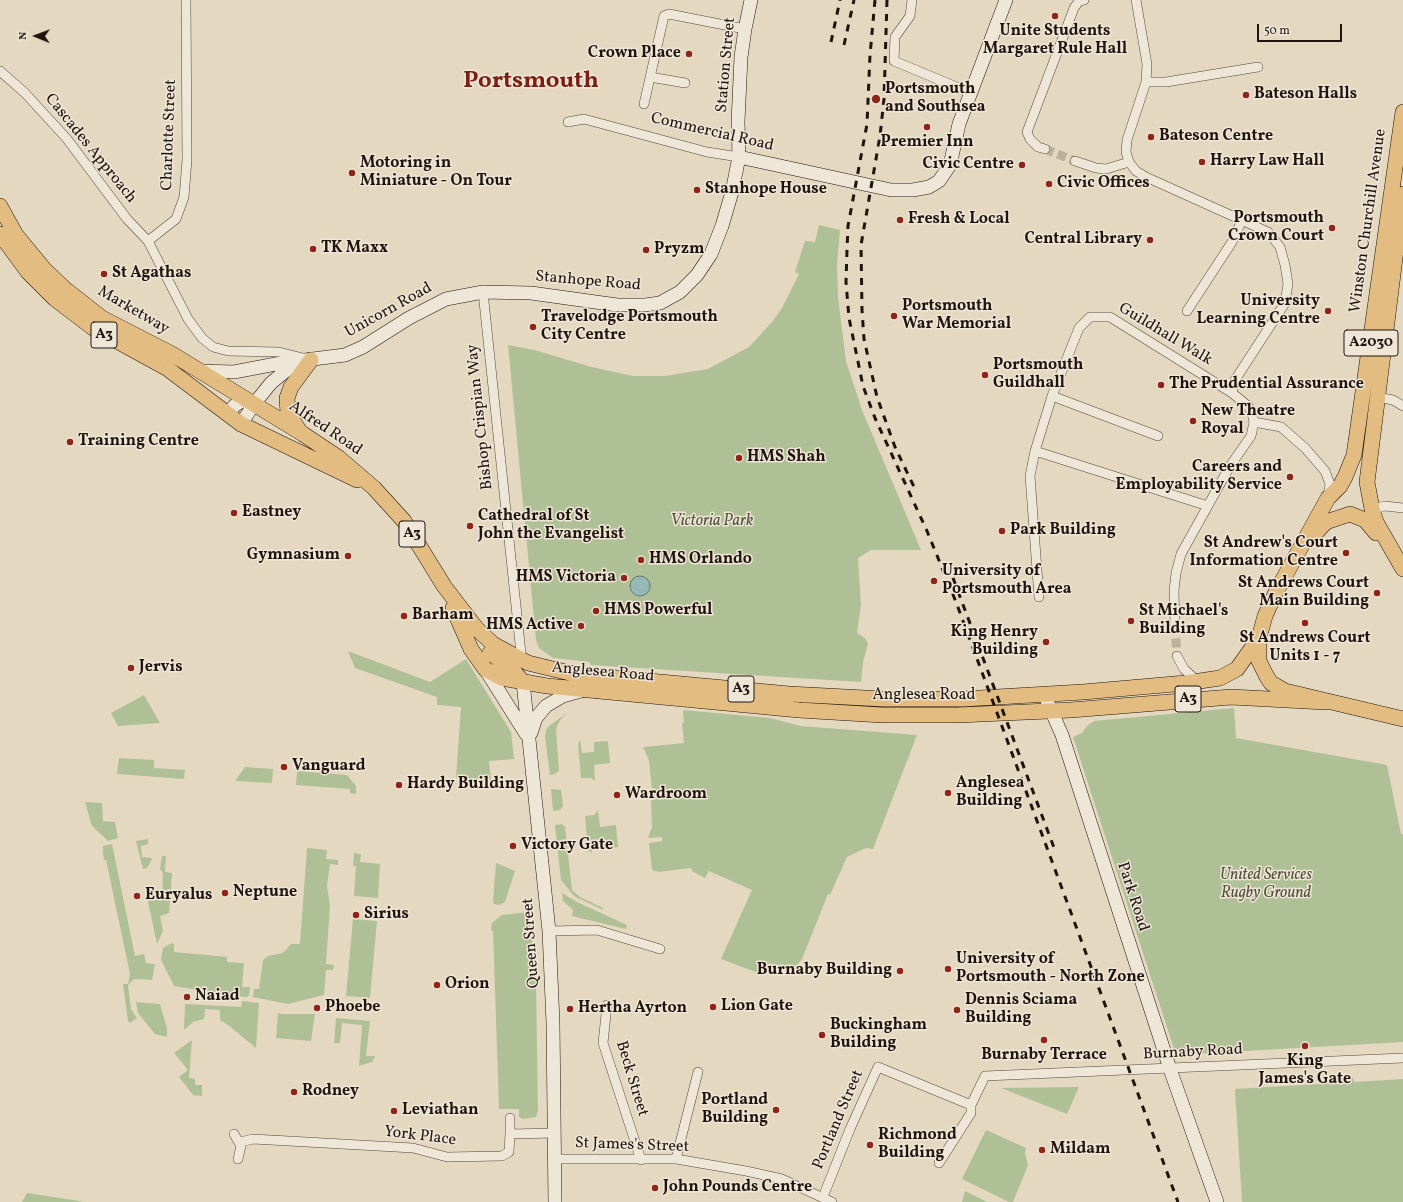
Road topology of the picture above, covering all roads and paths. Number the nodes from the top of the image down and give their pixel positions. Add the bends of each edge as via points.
1 (186, 0) edge
2 (752, 0) edge
3 (912, 0) edge
4 (1006, 0) edge
5 (1084, 0) edge
6 (1136, 0) edge
7 (744, 29) junction
8 (1258, 67) dead end
9 (2, 74) edge
10 (650, 77) junction
11 (1146, 82) junction
12 (685, 83) dead end
13 (971, 93) junction
14 (644, 104) dead end
15 (1403, 112) edge
16 (568, 122) dead end
17 (1045, 149) tunnel mouth
18 (739, 157) junction
19 (1075, 161) tunnel mouth
20 (1129, 162) junction
21 (1403, 194) edge
22 (0, 206) edge
23 (1242, 220) junction
24 (1401, 228) edge
25 (0, 234) edge
26 (148, 242) junction
27 (483, 292) junction
28 (1187, 311) dead end
29 (311, 360) junction
30 (199, 371) junction
31 (1232, 393) junction
32 (1052, 396) junction
33 (1377, 397) junction
34 (249, 402) junction
35 (1403, 406) edge
36 (228, 414) junction
37 (1254, 422) junction
38 (245, 426) junction
39 (302, 434) junction
40 (1158, 436) dead end
41 (1035, 451) junction
42 (374, 488) junction
43 (1328, 498) junction
44 (1208, 506) junction
45 (1403, 508) edge
46 (1372, 510) junction
47 (1388, 543) junction
48 (1296, 558) junction
49 (1403, 568) edge
50 (444, 586) junction
51 (1039, 597) dead end
52 (465, 615) junction
53 (1175, 625) tunnel mouth
54 (1259, 638) junction
55 (1177, 656) tunnel mouth
56 (522, 660) junction
57 (485, 670) junction
58 (524, 682) junction
59 (1198, 682) junction
60 (592, 690) junction
61 (1044, 694) junction
62 (1325, 702) junction
63 (1051, 710) junction
64 (1403, 719) edge
65 (529, 741) junction
66 (550, 931) junction
67 (660, 948) dead end
68 (607, 1006) dead end
69 (1403, 1058) edge
70 (1170, 1069) junction
71 (698, 1072) dead end
72 (971, 1105) junction
73 (510, 1118) dead end
74 (555, 1133) junction
75 (510, 1134) junction
76 (238, 1159) dead end
77 (556, 1159) junction
78 (676, 1159) junction
79 (641, 1160) junction
80 (939, 1163) dead end
81 (827, 1200) edge
82 (556, 1202) edge
83 (1217, 1202) edge

1 - 26 street, Charlotte Street via 187,160 184,197 176,219
2 - 7 street, Station Street
3 - 13 street via 910,16 895,37 894,61
4 - 13 street, Commercial Road
5 - 17 street via 1079,1 1074,8 1027,132 1038,147
6 - 11 street via 1147,64
7 - 10 street via 669,14 664,16
7 - 18 street, Station Street via 738,122
8 - 11 street via 1166,82
9 - 26 street, Cascades Approach via 25,93 67,139 127,219
10 - 12 street
10 - 14 street
11 - 20 street via 1127,140 1126,152
13 - 18 street, Commercial Road via 959,124 950,165 938,181 929,187 903,191 849,182
15 - 43 main road, Winston Churchill Avenue / A2030 via 1357,442 1345,477
16 - 18 street, Commercial Road via 584,119 707,152
18 - 27 street, Stanhope Road via 728,207 711,254 697,275 671,298 645,305 616,305 531,293
19 - 20 street via 1106,169
20 - 23 street via 1136,171 1146,177
21 - 24 main road, Winston Churchill Avenue / A2030
22 - 30 main road, Marketway / A3 via 16,235 65,289 102,318
23 - 28 street via 1232,242
23 - 31 street via 1268,232 1280,247 1288,284 1285,302 1235,380
24 - 33 main road, Winston Churchill Avenue / A2030
25 - 36 main road, Marketway / A3 via 28,272 55,299 93,328 168,369
26 - 29 street via 188,319 202,338 213,347 228,351 279,352
27 - 29 street, Unicorn Road via 446,299 350,353
27 - 56 street, Bishop Crispian Way
29 - 30 street, Unicorn Road via 234,372
29 - 34 street, Unicorn Road via 280,374
29 - 39 main road via 291,386 287,398 288,413
30 - 34 main road, Marketway / A3
31 - 32 street, Guildhall Walk via 1110,317 1102,315 1090,317 1079,328
31 - 37 street, Guildhall Walk via 1248,406
32 - 40 street
32 - 41 street
33 - 35 street via 1393,400
33 - 46 main road, Winston Churchill Avenue / A2030 via 1367,482
34 - 36 street, Unicorn Road via 234,406
34 - 38 street, Unicorn Road
34 - 39 main road, Alfred Road / A3
36 - 38 main road, Marketway / A3
37 - 43 street via 1281,427 1305,448 1326,471 1330,484
37 - 44 street via 1251,436 1230,466
38 - 42 main road, Alfred Road / A3
39 - 42 main road, Alfred Road / A3 via 339,458
41 - 44 street
41 - 51 street via 1030,476
42 - 50 main road, Alfred Road / A3 via 404,521
43 - 48 main road, Winston Churchill Avenue / A2030
44 - 53 street via 1181,554 1174,591
45 - 46 street via 1385,506
46 - 47 main road, Winston Churchill Avenue / A2030
47 - 48 main road, A3 via 1366,520 1355,515 1343,515 1321,526
47 - 49 main road, A3
48 - 54 main road, A3 via 1276,592
50 - 52 main road, Alfred Road / A3
50 - 57 main road, Alfred Road / A3 via 471,649
52 - 56 main road, Alfred Road / A3 via 493,644
52 - 58 main road, A3 via 488,652 512,668
54 - 59 main road, Anglesea Road / A3 via 1232,673
54 - 62 main road, A3 via 1259,661 1272,683 1284,691
55 - 59 street via 1184,669
56 - 58 street, Bishop Crispian Way
56 - 61 main road, Anglesea Road / A3 via 574,674 826,696 963,699
57 - 58 main road, A3 via 502,678
57 - 65 street via 523,727
58 - 60 main road, Anglesea Road / A3
58 - 65 street, Queen Street
59 - 61 main road, Anglesea Road / A3
60 - 63 main road, Anglesea Road / A3 via 799,710 882,715 958,715
60 - 65 street via 568,694 546,706 534,722
61 - 63 street, Park Road
62 - 63 main road, Anglesea Road / A3 via 1231,697
62 - 64 main road, A3 via 1365,708
63 - 70 street, Park Road via 1062,735
65 - 66 street, Queen Street
66 - 67 street via 597,930
66 - 74 street, Queen Street
68 - 79 street, Beck Street via 603,1043
69 - 70 street, Burnaby Road
70 - 72 street, Burnaby Road via 985,1076
70 - 83 street, Park Road
71 - 78 street
72 - 80 street via 971,1113
72 - 81 street, Portland Street via 878,1067 850,1129
73 - 75 street, York Place
74 - 75 street
74 - 77 street, Queen Street
75 - 76 street, York Place via 508,1152 502,1156 447,1157 413,1148 237,1138 241,1149
77 - 79 street, St James's Street
77 - 82 street, Queen Street
78 - 79 street, St James's Street
78 - 81 street, St James's Street via 782,1179

